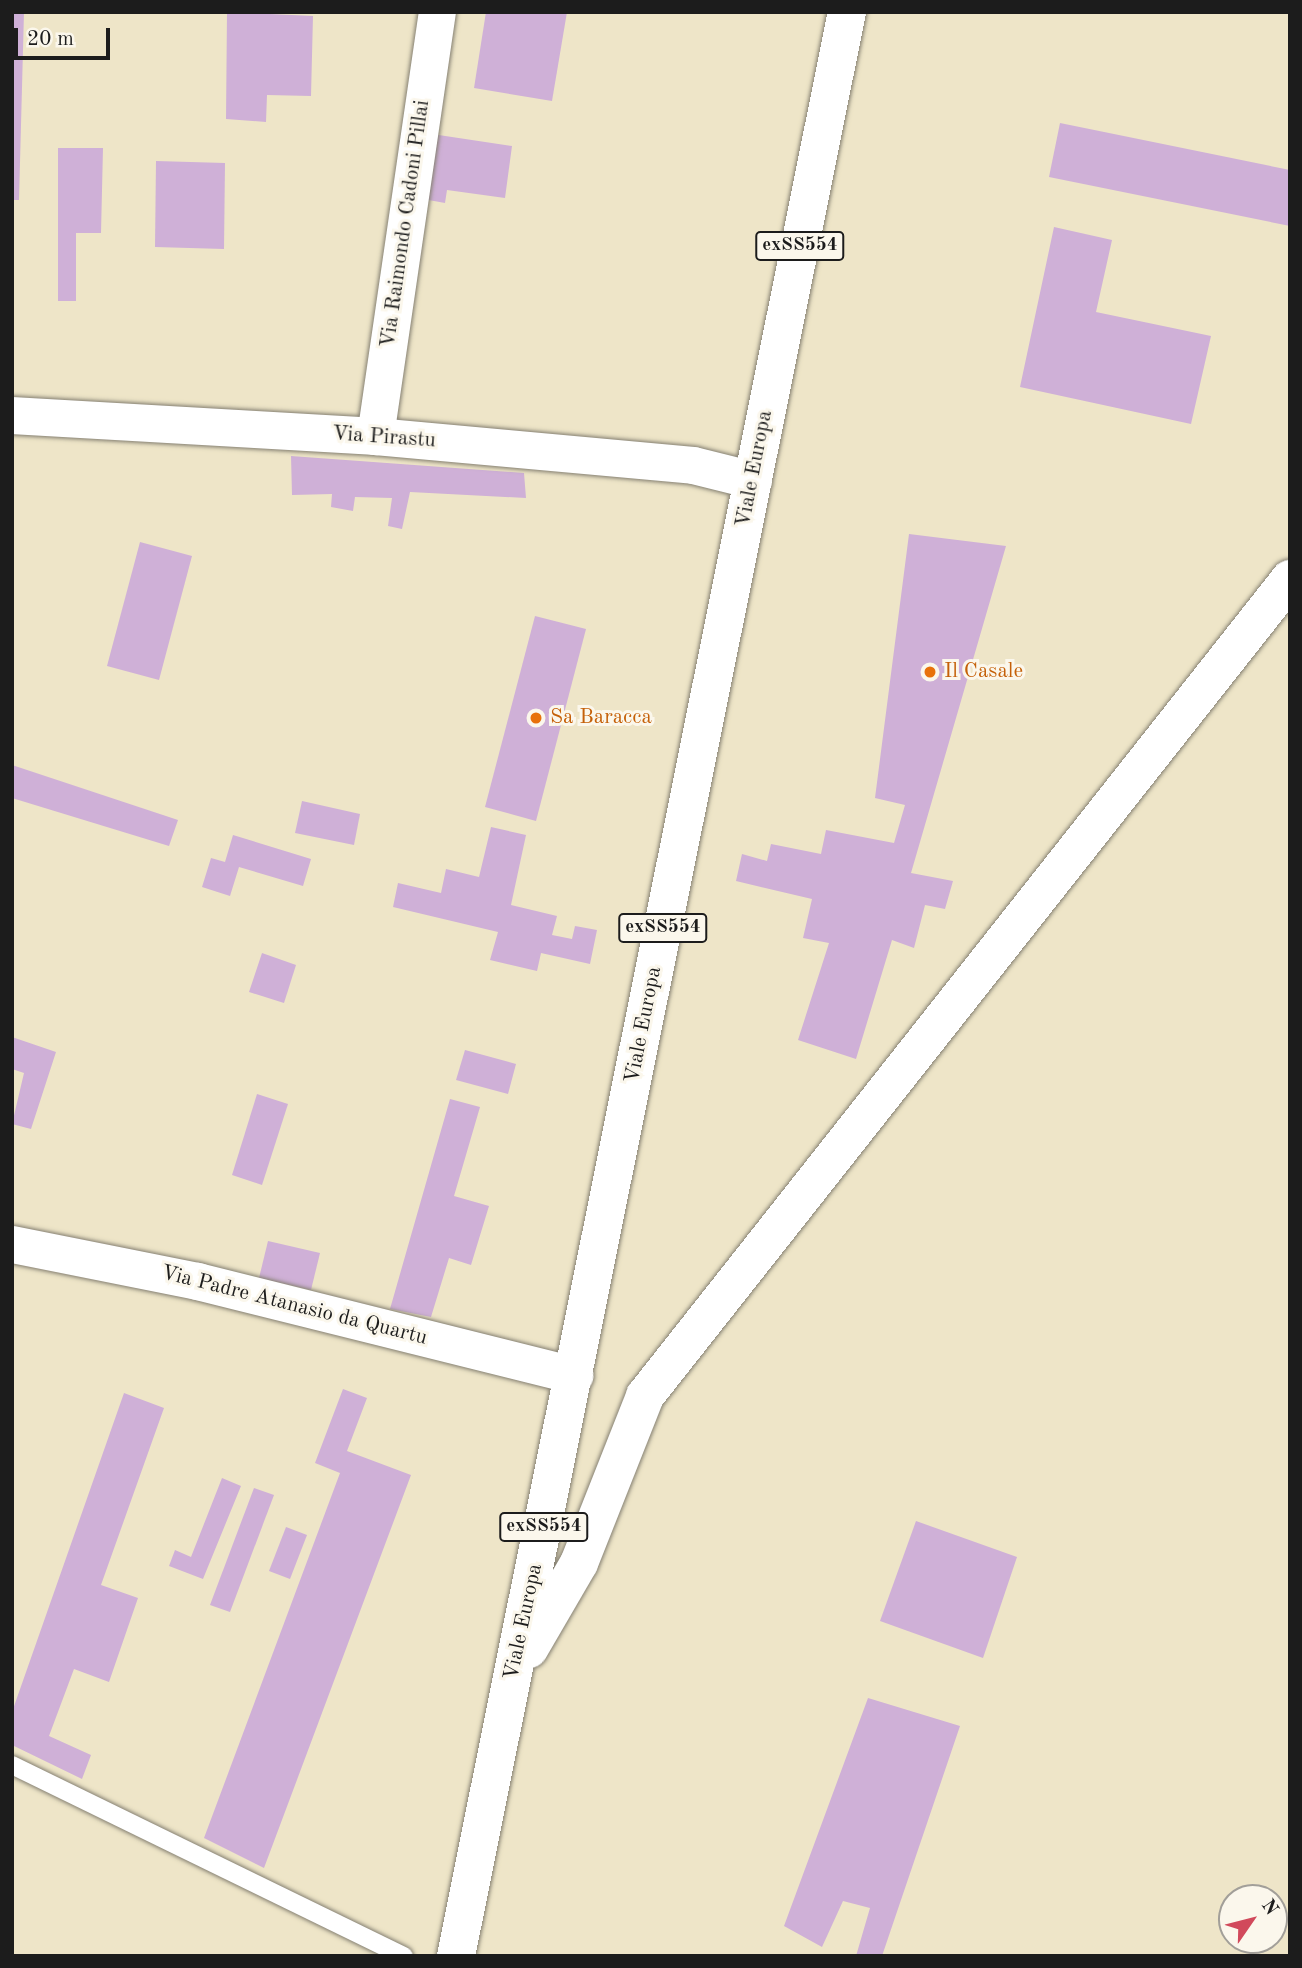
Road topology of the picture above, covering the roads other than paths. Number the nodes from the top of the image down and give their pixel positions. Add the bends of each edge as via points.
1 (438, 12) edge
2 (847, 12) edge
3 (12, 415) edge
4 (375, 436) junction
5 (753, 480) junction
6 (1290, 579) edge
7 (12, 1244) edge
8 (574, 1375) junction
9 (513, 1678) junction
10 (12, 1765) edge
11 (404, 1956) edge
12 (456, 1956) edge

1 - 4 street, Via Raimondo Cadoni Pillai
2 - 5 main road, Viale Europa / exSS554
3 - 4 street, Via Pirastu
4 - 5 street, Via Pirastu via 693,465
5 - 8 main road, Viale Europa / exSS554
6 - 9 main road via 646,1396 579,1563
7 - 8 street, Via Padre Atanasio da Quartu via 197,1281
8 - 9 main road, Viale Europa / exSS554
9 - 12 main road, Viale Europa / exSS554
10 - 11 lane

